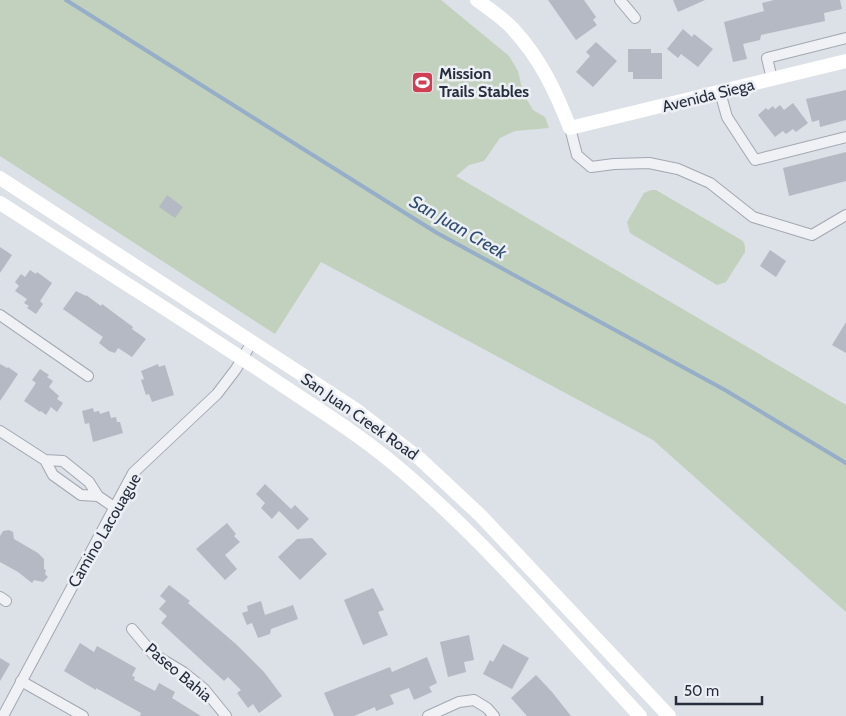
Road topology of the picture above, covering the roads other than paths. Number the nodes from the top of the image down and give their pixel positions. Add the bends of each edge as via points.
1 (477, 0) edge
2 (620, 0) edge
3 (635, 18) dead end
4 (846, 38) edge
5 (846, 61) edge
6 (772, 79) junction
7 (720, 92) junction
8 (570, 128) junction
9 (846, 138) edge
10 (0, 178) edge
11 (0, 203) edge
12 (846, 215) edge
13 (0, 315) edge
14 (252, 342) junction
15 (242, 358) junction
16 (88, 376) dead end
17 (0, 431) edge
18 (44, 460) junction
19 (76, 472) junction
20 (66, 484) junction
21 (98, 496) junction
22 (114, 507) junction
23 (132, 629) dead end
24 (21, 681) junction
25 (3, 716) edge
26 (83, 716) edge
27 (226, 716) edge
28 (428, 716) edge
29 (494, 716) edge
30 (640, 716) edge
31 (669, 716) edge

1 - 8 street via 512,28 536,56 556,91
2 - 3 street
4 - 6 street via 767,58
5 - 6 street, Avenida Siega
6 - 7 street, Avenida Siega
7 - 8 street, Avenida Siega
7 - 9 street via 727,118 755,160
8 - 12 street via 577,155 591,167 649,163 678,169 710,183 754,217 812,235
10 - 14 street, San Juan Creek Road
11 - 15 street, San Juan Creek Road
13 - 16 street
14 - 15 street, Camino Lacouague
14 - 31 street, San Juan Creek Road via 355,409 420,459 481,516
15 - 22 street, Camino Lacouague via 216,394 133,473
15 - 30 street, San Juan Creek Road via 362,438 400,468 502,566
17 - 18 street
18 - 19 street via 63,461
18 - 20 street via 53,475
19 - 20 street
19 - 21 street via 89,482
20 - 21 street via 81,495
21 - 22 street
22 - 24 street, Camino Lacouague
23 - 27 street, Paseo Bahia via 153,654 204,689
24 - 25 street, Camino Lacouague
24 - 26 street
28 - 29 street via 459,702 474,700

